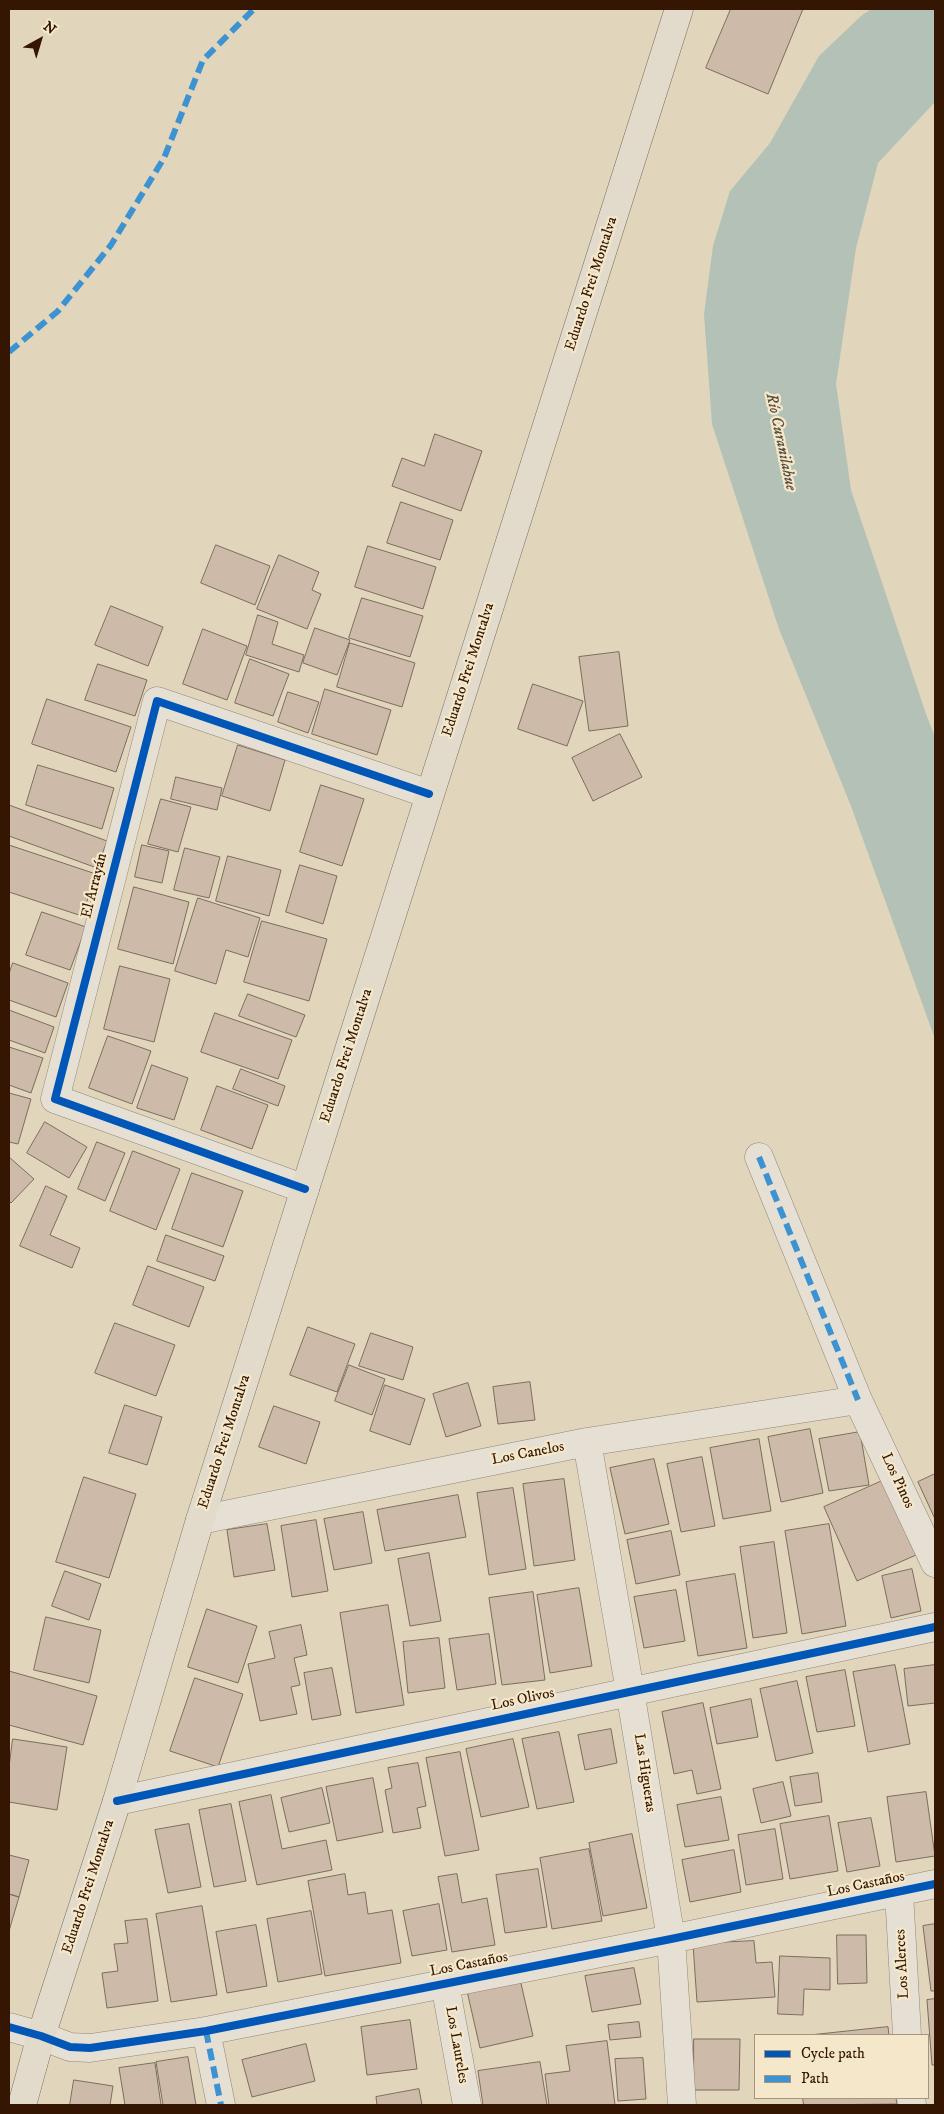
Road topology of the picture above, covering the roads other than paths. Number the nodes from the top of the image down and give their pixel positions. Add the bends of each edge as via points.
1 (679, 9) edge
2 (429, 794) junction
3 (759, 1157) dead end
4 (305, 1189) junction
5 (858, 1400) junction
6 (587, 1442) junction
7 (200, 1520) junction
8 (935, 1563) edge
9 (935, 1627) edge
10 (630, 1691) junction
11 (116, 1801) junction
12 (935, 1884) edge
13 (899, 1892) junction
14 (670, 1939) junction
15 (445, 1984) junction
16 (9, 2027) edge
17 (206, 2031) junction
18 (907, 2034) edge
19 (41, 2036) junction
20 (22, 2105) edge
21 (221, 2105) edge
22 (467, 2105) edge
23 (682, 2105) edge

1 - 2 main road, Eduardo Frei Montalva
2 - 4 main road, Eduardo Frei Montalva
2 - 4 street, El Arrayán via 157,701 55,1099
3 - 5 street, Los Pinos
4 - 7 main road, Eduardo Frei Montalva
5 - 6 street, Los Canelos
5 - 8 street, Los Pinos
6 - 7 street, Los Canelos
6 - 10 street, Las Higueras
7 - 11 main road, Eduardo Frei Montalva
9 - 10 street, Los Olivos
10 - 11 street, Los Olivos
10 - 14 street, Las Higueras
11 - 19 main road, Eduardo Frei Montalva
12 - 13 street, Los Castaños
13 - 14 street, Los Castaños
13 - 18 street, Los Alerces
14 - 15 street, Los Castaños
14 - 23 street, Las Higueras
15 - 17 street, Los Castaños
15 - 22 street, Los Laureles
16 - 19 street, Los Castaños
17 - 19 street, Los Castaños via 90,2048 70,2047
17 - 21 street
19 - 20 main road, Eduardo Frei Montalva

